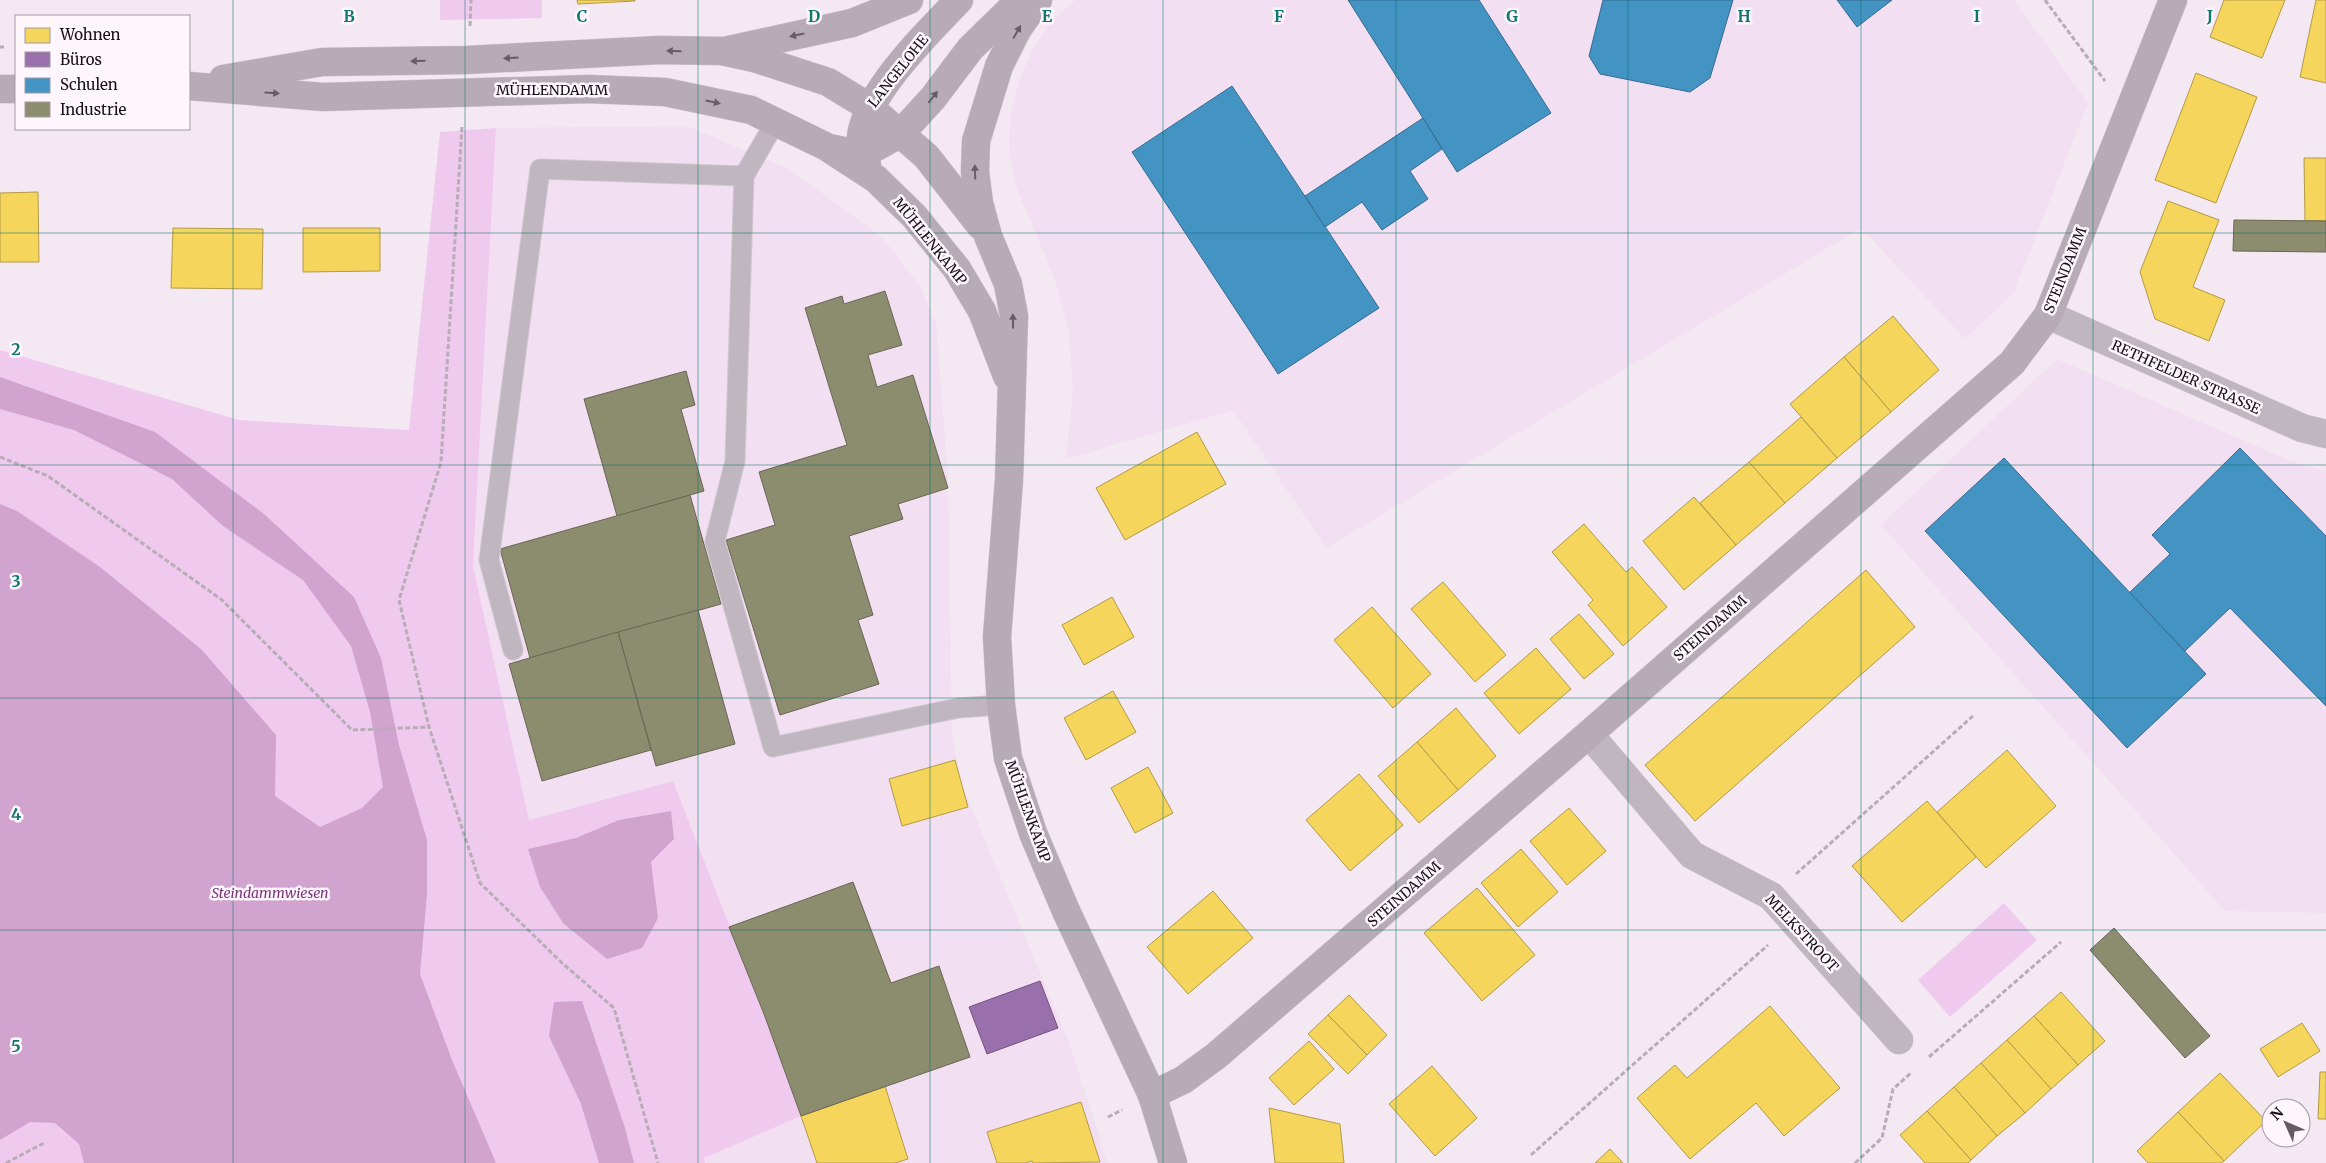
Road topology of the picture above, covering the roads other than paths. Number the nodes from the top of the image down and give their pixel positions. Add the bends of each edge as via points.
1 (909, 0) edge
2 (960, 0) edge
3 (1020, 0) edge
4 (1038, 0) edge
5 (2173, 0) edge
6 (722, 51) junction
7 (190, 86) edge
8 (190, 86) edge
9 (15, 88) edge
10 (0, 89) edge
11 (869, 107) junction
12 (776, 121) junction
13 (901, 133) junction
14 (829, 148) junction
15 (861, 150) junction
16 (744, 176) junction
17 (876, 179) junction
18 (988, 236) junction
19 (2048, 316) junction
20 (1011, 387) junction
21 (2326, 434) edge
22 (513, 650) dead end
23 (1001, 705) junction
24 (1589, 734) junction
25 (1899, 1040) dead end
26 (1152, 1095) junction
27 (1173, 1163) edge

1 -> 6 street via 852,24
2 - 11 street, LANGELOHE via 919,42
13 -> 3 street via 933,98 970,49
18 -> 4 street, MÜHLENKAMP via 974,172 976,140 998,66
5 - 19 street, STEINDAMM
6 -> 7 street, MÜHLENDAMM via 660,50 467,60 322,62
6 - 11 street, MÜHLENDAMM via 828,82
8 -> 12 street, MÜHLENDAMM via 323,97 588,89 665,92 751,110
9 - 10 street
11 - 13 street, MÜHLENKAMP
11 - 15 street, LANGELOHE via 859,136
12 - 14 street, MÜHLENDAMM
12 - 16 lane
13 - 15 street, MÜHLENDAMM via 889,142
13 - 18 street, MÜHLENKAMP via 926,156
14 - 15 street, MÜHLENDAMM via 849,152
14 - 17 street, MÜHLENKAMP
15 - 17 street, LANGELOHE
16 - 22 lane via 540,169 489,560
16 - 23 lane via 735,461 715,541 773,747 958,708
17 - 20 street, MÜHLENKAMP via 914,216 957,269 982,311
20 -> 18 street, MÜHLENKAMP via 1014,316 1008,284
19 - 21 street, RETHFELDER STRASSE via 2302,428
19 - 24 street, STEINDAMM via 2012,363
20 - 23 street, MÜHLENKAMP via 1009,480 997,637
23 - 26 street, MÜHLENKAMP via 1008,758 1034,833 1066,911
24 - 25 street, MELKSTROOT via 1692,855 1771,896
24 - 26 street, STEINDAMM via 1216,1056 1183,1080
26 - 27 street

